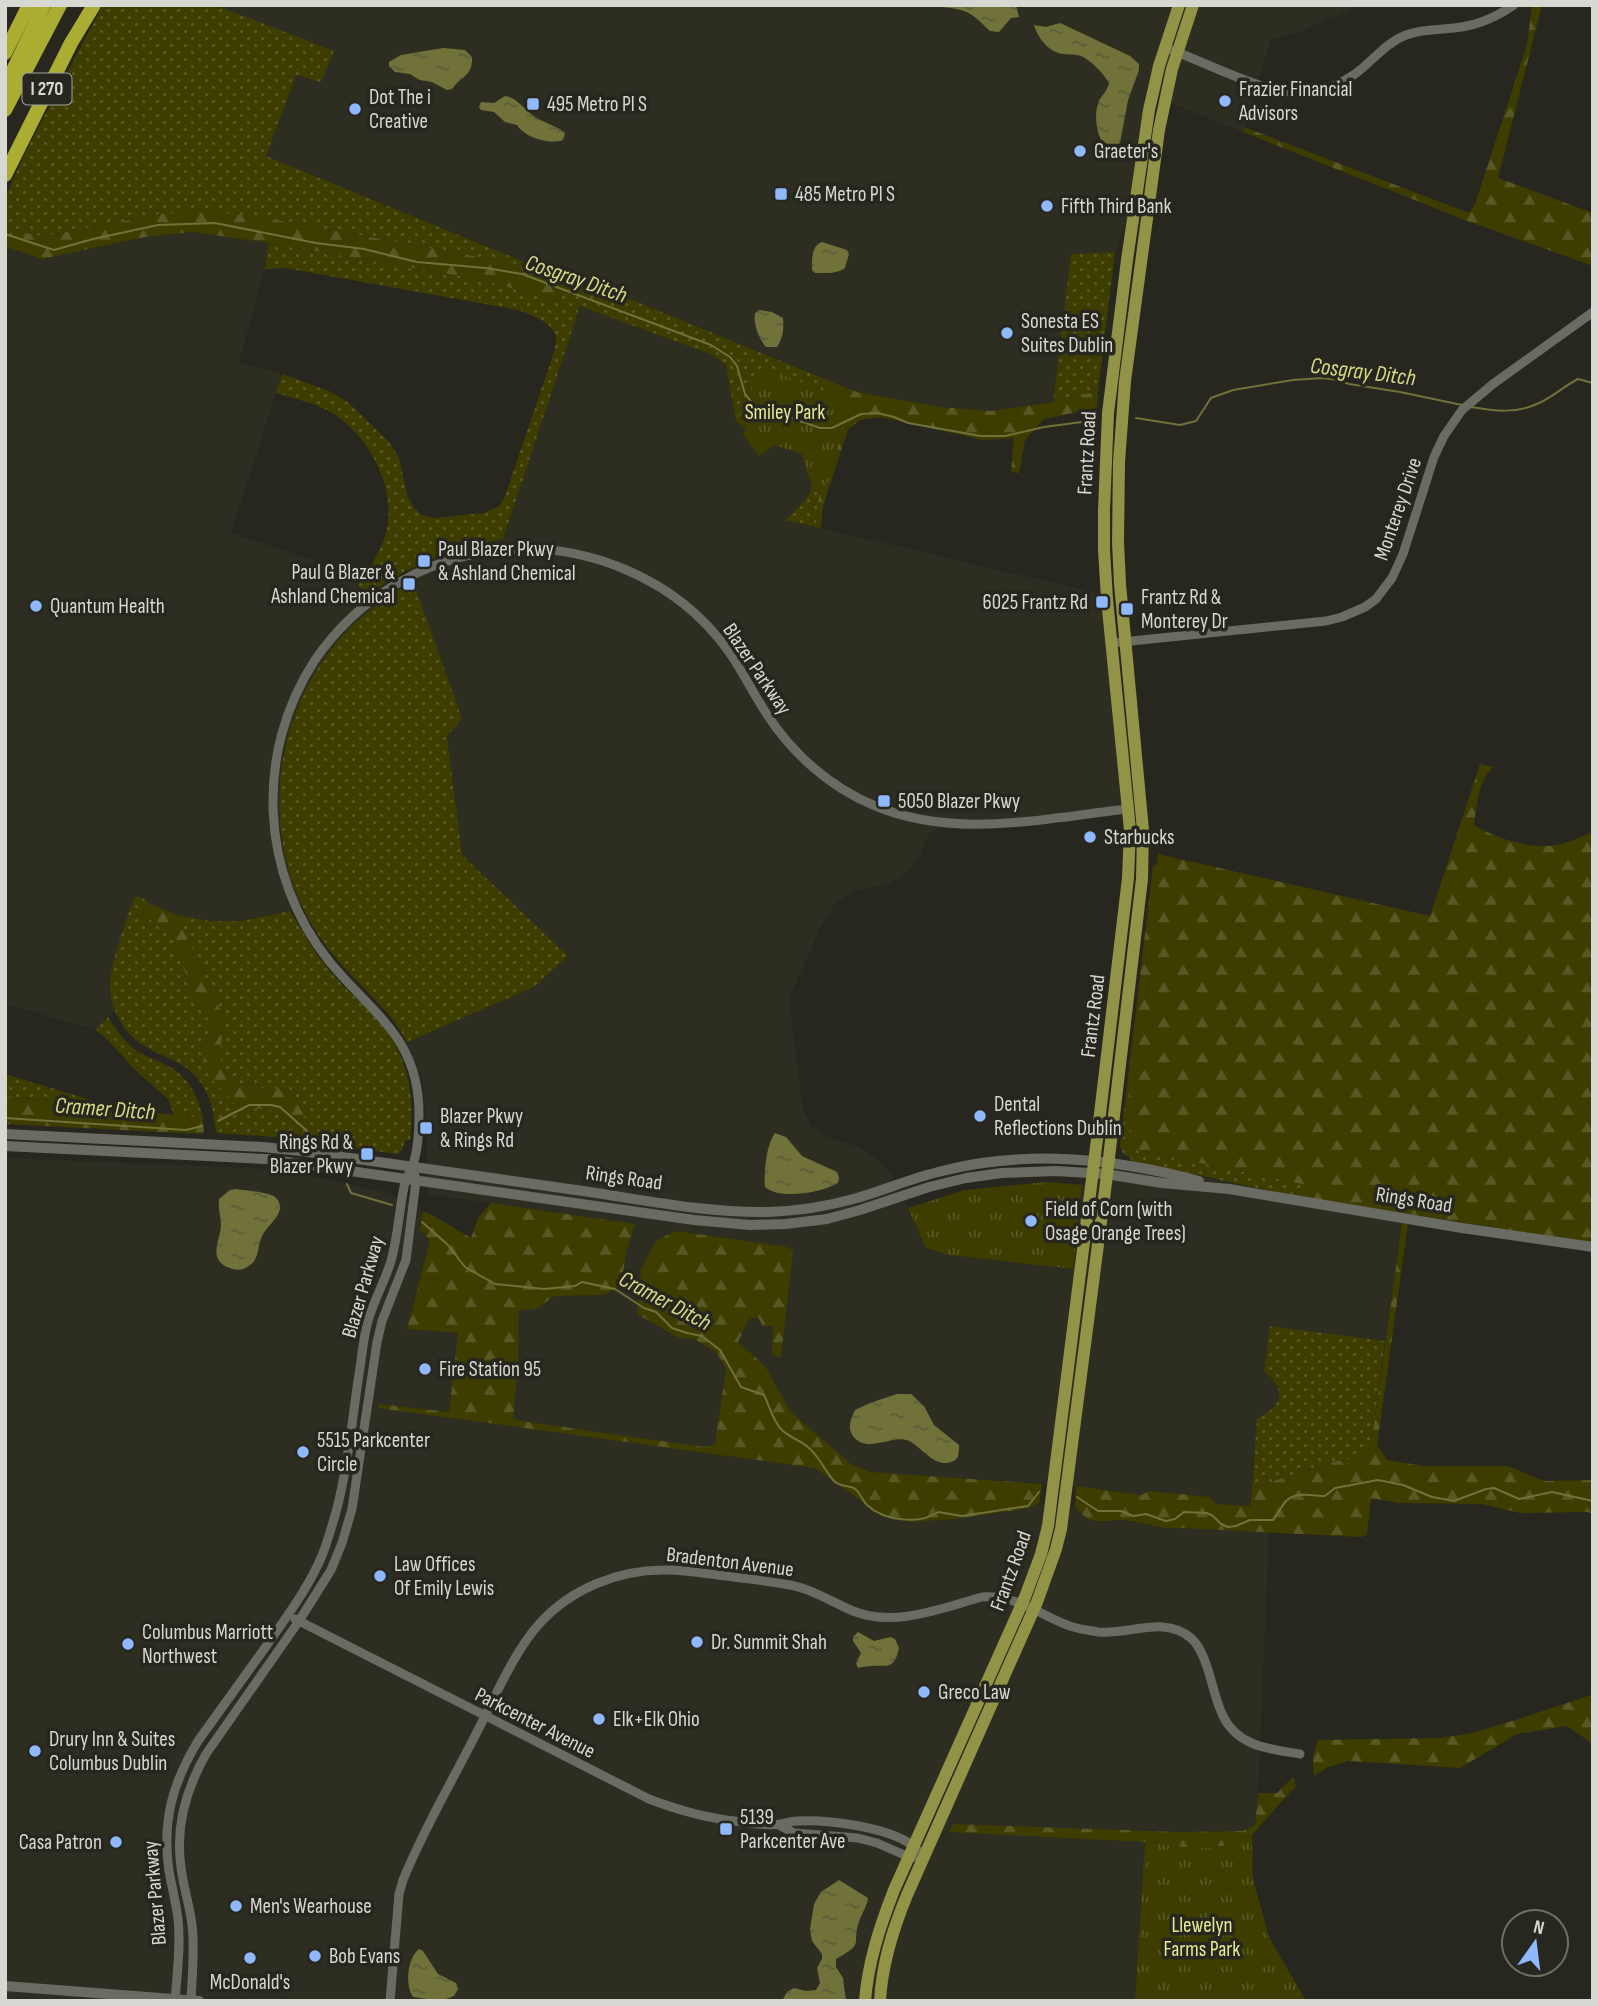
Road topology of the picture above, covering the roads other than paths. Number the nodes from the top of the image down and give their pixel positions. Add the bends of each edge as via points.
1 (29, 5) edge
2 (44, 5) edge
3 (60, 5) edge
4 (94, 5) edge
5 (1179, 5) edge
6 (1185, 5) edge
7 (1193, 5) edge
8 (1514, 5) edge
9 (1171, 49) junction
10 (5, 53) edge
11 (5, 87) edge
12 (5, 110) edge
13 (5, 175) edge
14 (1593, 312) edge
15 (1104, 527) junction
16 (1118, 542) junction
17 (1119, 643) junction
18 (1135, 809) junction
19 (5, 1134) edge
20 (5, 1146) edge
21 (412, 1166) junction
22 (1100, 1168) junction
23 (411, 1180) junction
24 (1593, 1247) edge
25 (1028, 1607) junction
26 (288, 1615) junction
27 (299, 1621) junction
28 (485, 1717) junction
29 (1300, 1754) dead end
30 (912, 1852) junction
31 (923, 1857) junction
32 (871, 1962) junction
33 (5, 1986) edge
34 (175, 2000) edge
35 (191, 2001) edge
36 (199, 2001) edge
37 (390, 2001) edge
38 (866, 2001) edge
39 (873, 2001) edge
40 (880, 2001) edge

1 - 10 highway
2 - 11 highway
3 - 12 highway, I 270
4 - 13 highway, I 270
5 - 9 main road, Frantz Road
6 - 9 main road
7 - 9 main road, Frantz Road
8 - 9 street via 1477,24 1404,36 1355,74 1332,87 1307,93 1274,91
9 - 15 main road, Frantz Road via 1159,66 1146,127 1127,260 1108,413
9 - 16 main road, Frantz Road via 1121,429
14 - 17 street, Monterey Drive via 1462,410 1434,457 1395,573 1365,607 1326,621
15 - 16 main road
15 - 17 main road, Frantz Road via 1106,585
16 - 17 main road, Frantz Road
17 - 18 main road, Frantz Road
17 - 18 main road, Frantz Road via 1123,753
18 - 21 street, Blazer Parkway via 966,825 922,820 873,805 829,780 792,747 728,650 691,611 654,584 606,562 551,550 492,551 458,557 406,578 350,619 303,681 280,739 272,803 281,866 304,924 325,956 405,1048 418,1102
18 - 22 main road, Frantz Road
18 - 22 main road, Frantz Road via 1142,874
19 - 21 main road, Rings Road via 263,1147
20 - 23 main road, Rings Road via 266,1159
21 - 22 main road, Rings Road via 746,1212 826,1206 925,1175 997,1159 1054,1158
21 - 23 street, Blazer Parkway
22 - 23 main road, Rings Road via 966,1178 827,1219 750,1225
22 - 24 main road, Rings Road via 1162,1183 1229,1189
22 - 25 main road, Frantz Road via 1061,1528
23 - 26 street, Blazer Parkway via 393,1254 366,1330 338,1507 323,1555
23 - 27 street, Blazer Parkway via 406,1260 377,1342 352,1509 331,1570
25 - 28 street, Bradenton Avenue via 999,1597 982,1597 901,1617 879,1617 793,1585 679,1570 634,1572 587,1588 539,1623
25 - 29 street, Bradenton Avenue via 1070,1626 1101,1632 1175,1628 1193,1639 1204,1657 1223,1716 1237,1736 1258,1747
25 - 30 main road, Frantz Road
25 - 31 main road, Frantz Road
26 - 27 street, Parkcenter Avenue
26 - 34 street, Blazer Parkway via 198,1741 175,1787 167,1838 178,1920
27 - 28 street, Parkcenter Avenue
27 - 35 street, Blazer Parkway via 206,1754 187,1793 178,1838 192,1926
28 - 30 street, Parkcenter Avenue via 666,1806 720,1820 858,1838
28 - 37 street, Bradenton Avenue via 403,1880
30 - 31 street, Parkcenter Avenue
30 - 32 main road, Frantz Road via 880,1926
31 - 40 main road, Frantz Road via 892,1933
32 - 38 main road, Frantz Road
32 - 39 main road
33 - 34 main road
34 - 35 main road
35 - 36 main road

